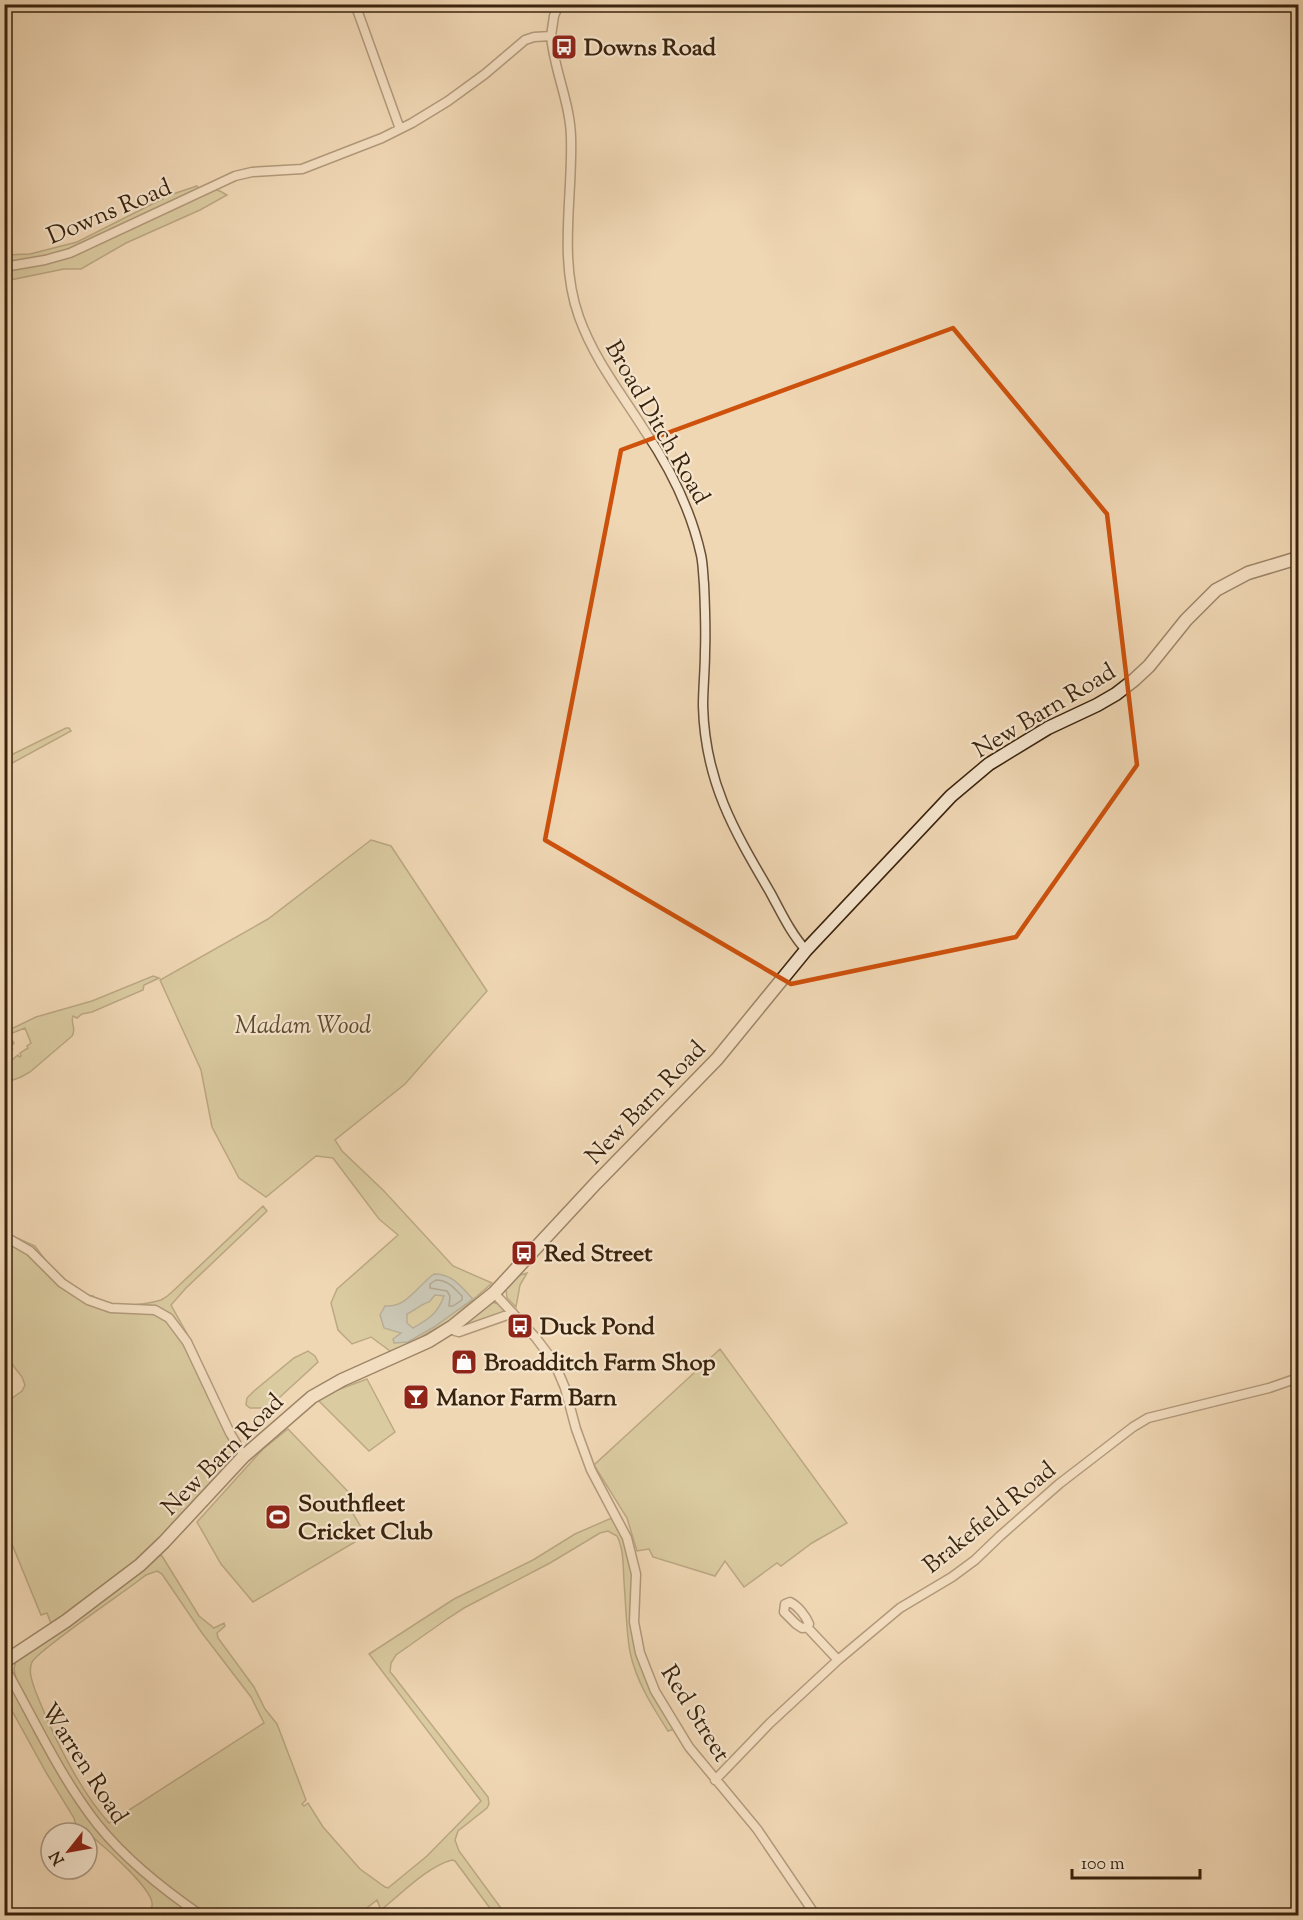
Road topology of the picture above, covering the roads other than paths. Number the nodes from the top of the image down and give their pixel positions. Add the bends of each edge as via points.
1 (355, 4) edge
2 (559, 4) edge
3 (551, 36) junction
4 (400, 129) junction
5 (4, 267) edge
6 (1299, 558) edge
7 (806, 950) junction
8 (4, 1236) edge
9 (494, 1293) junction
10 (513, 1313) junction
11 (451, 1328) junction
12 (1299, 1377) edge
13 (244, 1456) junction
14 (807, 1627) dead end
15 (838, 1660) junction
16 (4, 1664) edge
17 (715, 1780) junction
18 (202, 1916) edge
19 (816, 1916) edge

1 - 4 street
2 - 3 street
3 - 4 street, Downs Road via 525,40 466,89
3 - 7 street, Broad Ditch Road via 571,135 568,232 571,282 578,314 593,351 646,432 690,513 702,557 703,706 708,758 730,821
4 - 5 street, Downs Road via 302,169 244,173 70,253
6 - 7 street, New Barn Road via 1248,573 1216,590 1149,666 1125,687 989,764 951,796
7 - 9 street, New Barn Road via 717,1059
8 - 13 street via 30,1251 62,1283 88,1300 111,1308 155,1310 173,1321
9 - 10 street, Red Street
9 - 11 street, New Barn Road
10 - 11 street via 459,1332
10 - 17 street, Red Street via 558,1370 591,1470 627,1538 636,1574 634,1622 653,1689
11 - 13 street, New Barn Road via 320,1392
12 - 15 street, Brakefield Road via 1259,1391 1148,1418 1133,1427 1059,1484 975,1560 900,1608
13 - 16 street, New Barn Road via 140,1566
14 - 15 street
15 - 17 street, Brakefield Road
16 - 18 street, Warren Road via 54,1757 99,1825 157,1883
17 - 19 street, Red Street via 756,1828

